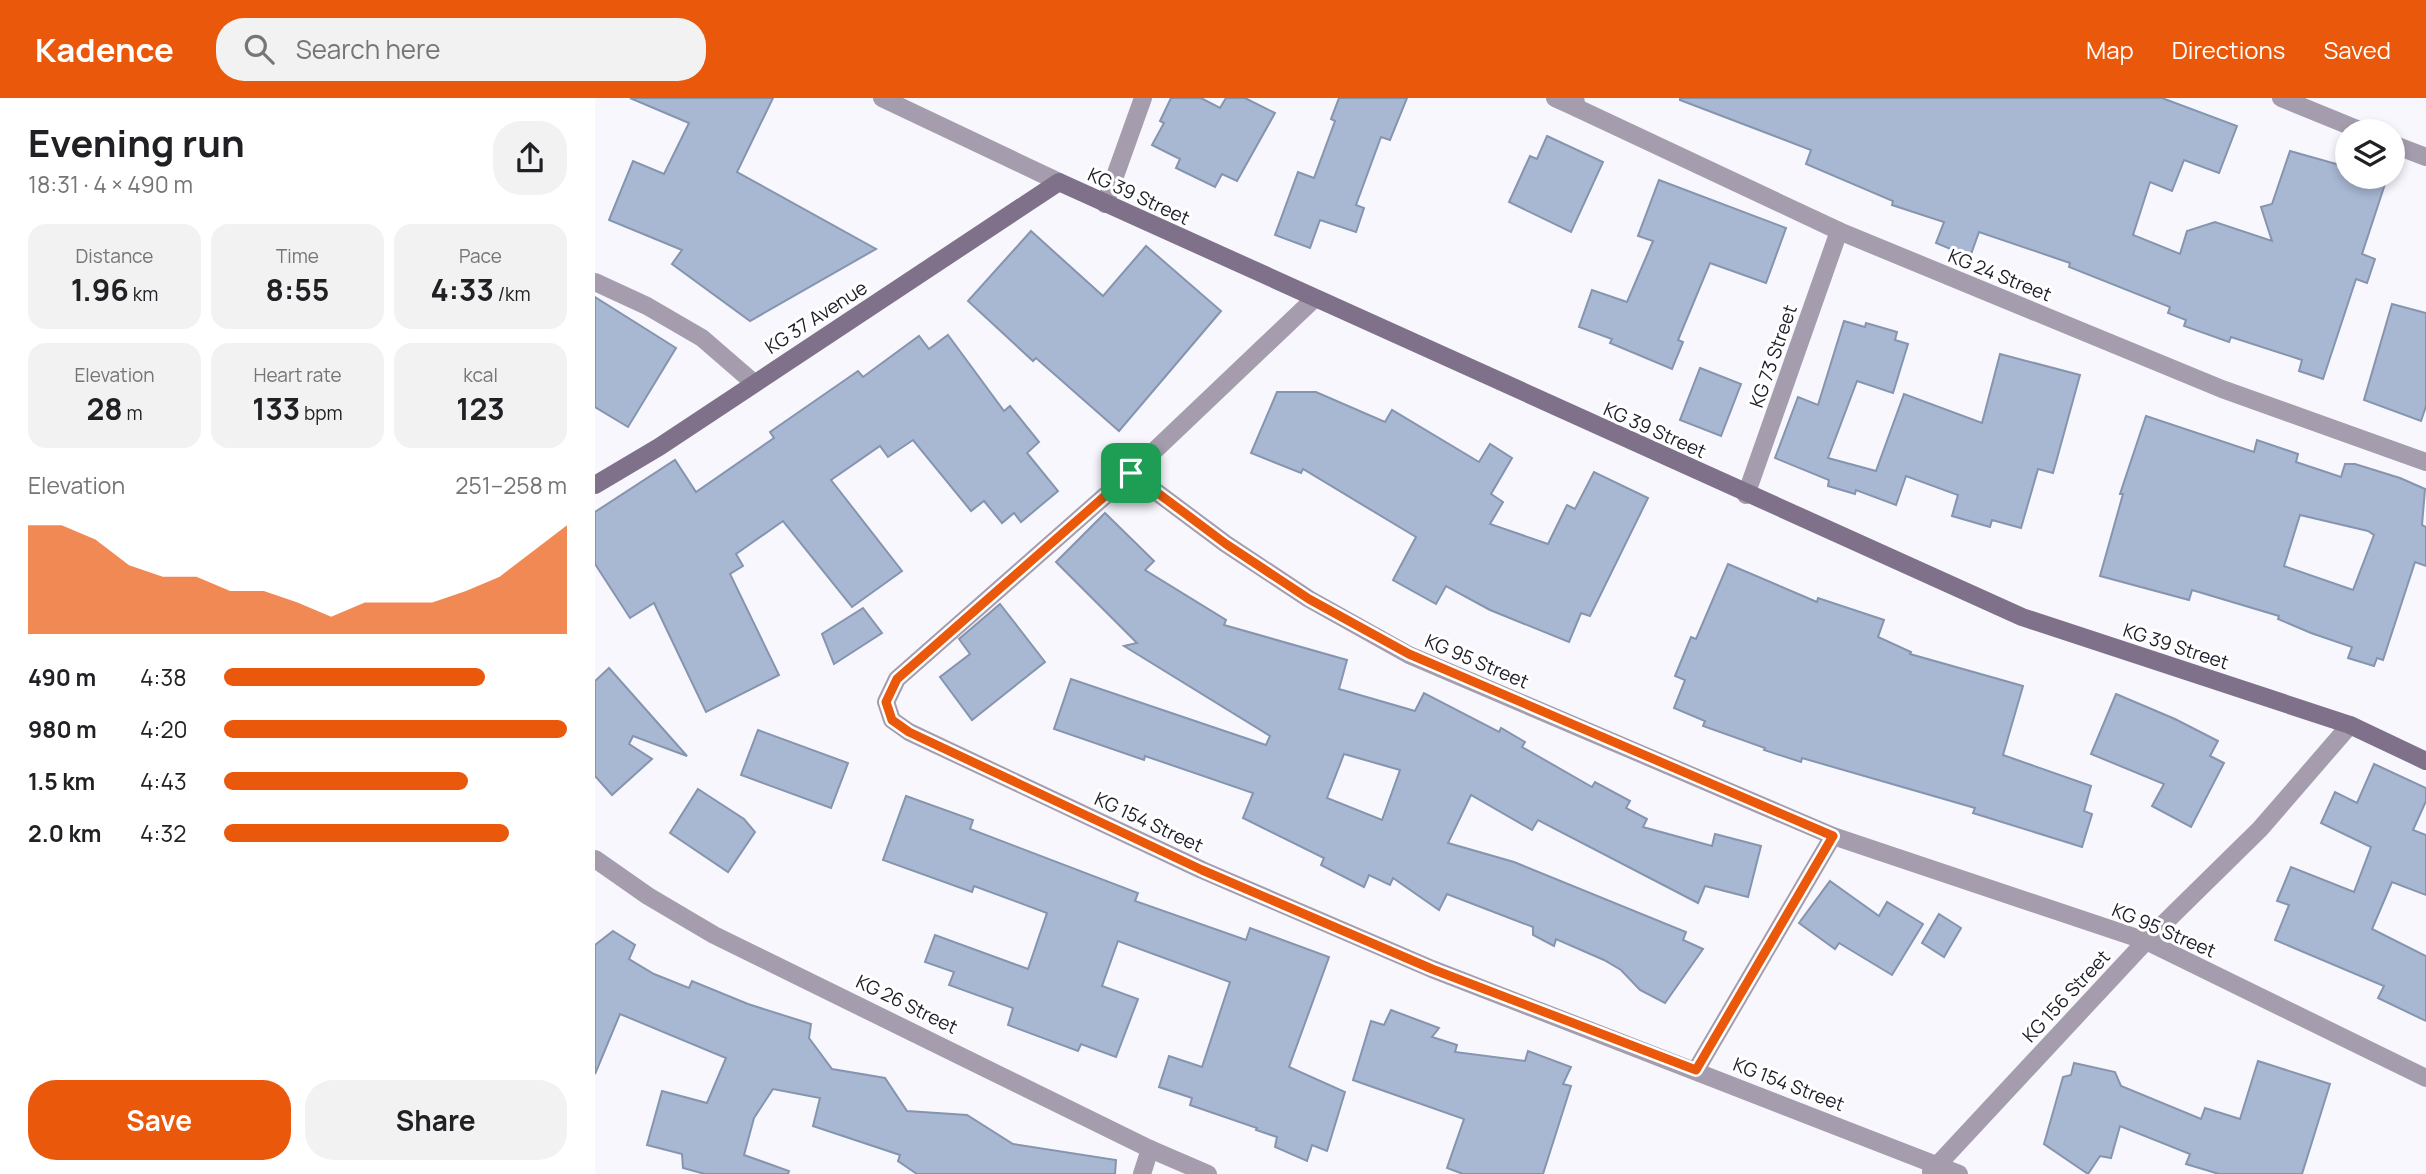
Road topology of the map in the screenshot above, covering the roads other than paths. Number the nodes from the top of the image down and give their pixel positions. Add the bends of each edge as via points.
1 (882, 98) edge
2 (1143, 98) edge
3 (1555, 98) edge
4 (2281, 98) edge
5 (1576, 103) edge
6 (2335, 120) edge
7 (2405, 149) edge
8 (2426, 158) edge
9 (1059, 182) junction
10 (1105, 204) junction
11 (1839, 231) junction
12 (595, 282) edge
13 (1314, 299) junction
14 (754, 383) junction
15 (2426, 462) edge
16 (1131, 473) junction
17 (595, 485) edge
18 (1746, 495) junction
19 (2350, 725) junction
20 (2426, 761) edge
21 (1833, 836) junction
22 (595, 859) edge
23 (2146, 941) junction
24 (1696, 1070) junction
25 (2426, 1078) edge
26 (1150, 1149) junction
27 (1934, 1170) edge
28 (1142, 1174) edge
29 (1208, 1174) edge
30 (1959, 1174) edge

1 - 9 street, KG 39 Street
2 - 10 street
3 - 5 street, KG 24 Street
4 - 6 street
5 - 11 street, KG 24 Street
7 - 8 street
9 - 10 street, KG 39 Street
9 - 14 street, KG 37 Avenue
10 - 13 street, KG 39 Street
11 - 15 street, KG 24 Street via 2222,389
11 - 18 street, KG 73 Street
12 - 14 street via 702,338
13 - 16 street, KG 154 Street
13 - 18 street, KG 39 Street
14 - 17 street, KG 37 Avenue
16 - 21 street, KG 95 Street via 1309,599 1409,654
16 - 24 street, KG 154 Street via 897,679 886,702 892,720 1202,870 1432,969
18 - 19 street, KG 39 Street via 2022,617
19 - 20 street, KG 39 Street
19 - 23 street, KG 156 Street via 2260,829
21 - 23 street, KG 95 Street
21 - 24 street
22 - 26 street, KG 26 Street via 714,935
23 - 25 street, KG 95 Street
23 - 27 street, KG 156 Street
24 - 27 street, KG 154 Street
26 - 28 street
26 - 29 street, KG 26 Street
27 - 30 street, KG 154 Street

